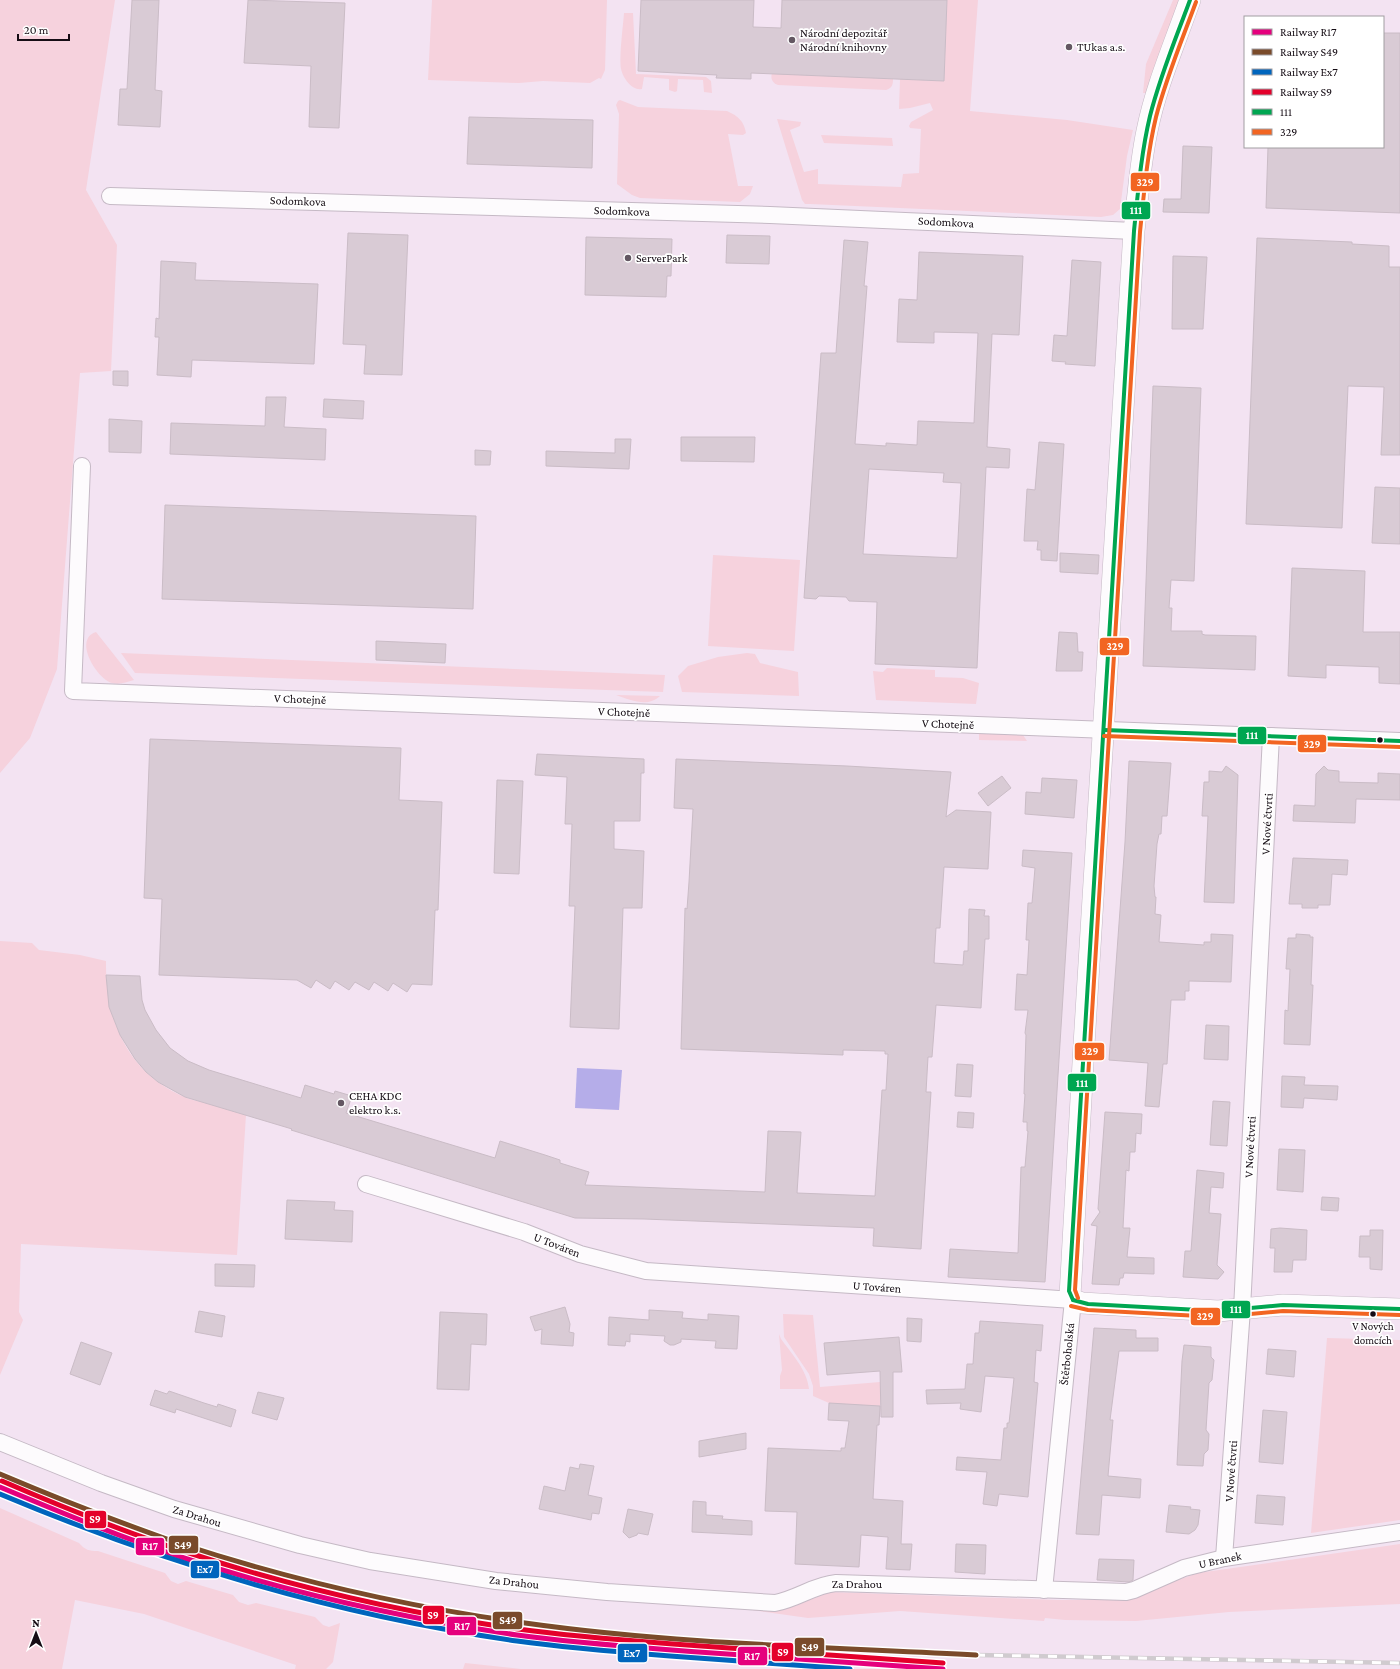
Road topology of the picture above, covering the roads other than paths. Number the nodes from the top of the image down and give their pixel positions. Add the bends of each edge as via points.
1 (1190, 0) edge
2 (110, 196) dead end
3 (1134, 231) junction
4 (82, 466) dead end
5 (1104, 730) junction
6 (1271, 736) junction
7 (1400, 741) edge
8 (366, 1184) dead end
9 (1073, 1300) junction
10 (1242, 1309) junction
11 (1400, 1309) edge
12 (0, 1442) edge
13 (1400, 1532) edge
14 (1224, 1558) junction
15 (1044, 1590) junction

1 - 3 street, Štěrboholská via 1147,130
2 - 3 street, Sodomkova via 784,215
3 - 5 street, Štěrboholská
4 - 5 street, V Chotejně via 73,691
5 - 6 street, V Chotejně
5 - 9 street, Štěrboholská via 1069,1291
6 - 7 street, V Chotejně
6 - 10 street, V Nové čtvrti
8 - 9 street, U Továren via 524,1232 580,1254 646,1271
9 - 10 street, U Továren via 1088,1304 1203,1310
9 - 15 street, Štěrboholská
10 - 11 street, U Továren via 1270,1305
10 - 14 street, V Nové čtvrti
12 - 15 street, Za Drahou via 129,1494 256,1534 370,1561 458,1576 607,1592 764,1603 787,1601 820,1586 836,1583
13 - 14 street, U Branek
14 - 15 street, U Branek via 1184,1568 1126,1592

